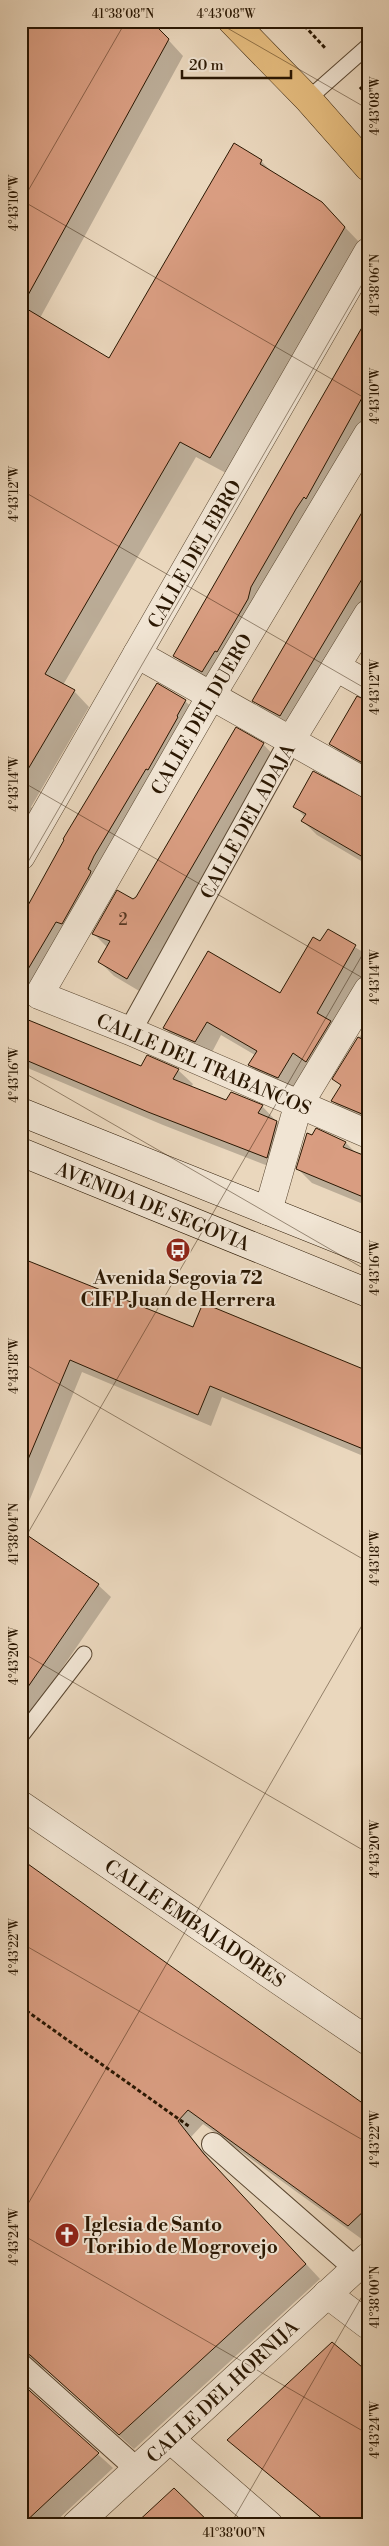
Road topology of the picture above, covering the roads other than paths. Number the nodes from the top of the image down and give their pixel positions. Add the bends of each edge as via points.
1 (232, 21) edge
2 (368, 46) edge
3 (308, 99) junction
4 (368, 167) edge
5 (368, 252) edge
6 (368, 434) edge
7 (368, 614) edge
8 (137, 654) junction
9 (336, 667) junction
10 (368, 685) edge
11 (211, 696) junction
12 (292, 740) junction
13 (368, 784) edge
14 (21, 856) edge
15 (368, 990) edge
16 (39, 995) joint
17 (130, 1031) junction
18 (298, 1106) junction
19 (21, 1112) edge
20 (368, 1134) edge
21 (21, 1152) edge
22 (268, 1211) junction
23 (368, 1252) edge
24 (368, 1293) edge
25 (84, 1654) dead end
26 (21, 1736) edge
27 (21, 1805) edge
28 (368, 2041) edge
29 (213, 2144) road end
30 (361, 2262) edge
31 (327, 2294) junction
32 (368, 2325) edge
33 (21, 2365) edge
34 (170, 2439) junction
35 (137, 2469) junction
36 (76, 2525) edge
37 (269, 2525) edge

1 - 3 main road
2 - 3 lane
3 - 4 main road
5 - 8 street, CALLE DEL EBRO
6 - 11 street, CALLE DEL DUERO
7 - 9 street, CALLE DEL ADAJA
8 - 11 street
8 - 14 street, CALLE DEL EBRO
9 - 10 street
9 - 12 street, CALLE DEL ADAJA
11 - 12 street
11 - 16 street, CALLE DEL DUERO
12 - 13 street
12 - 17 street, CALLE DEL ADAJA
15 - 18 street
16 - 17 street, CALLE DEL TRABANCOS
17 - 18 street, CALLE DEL TRABANCOS
18 - 20 street, CALLE DEL TRABANCOS
18 - 22 street
19 - 22 street, AVENIDA DE SEGOVIA
21 - 24 street, AVENIDA DE SEGOVIA
22 - 23 street, AVENIDA DE SEGOVIA
25 - 26 lane
27 - 28 street, CALLE EMBAJADORES
29 - 30 street
30 - 31 street, CALLE DEL HORNIJA
31 - 32 street
31 - 34 street, CALLE DEL HORNIJA
33 - 35 street
34 - 35 street, CALLE DEL HORNIJA
34 - 37 street
35 - 36 street, CALLE DEL HORNIJA

